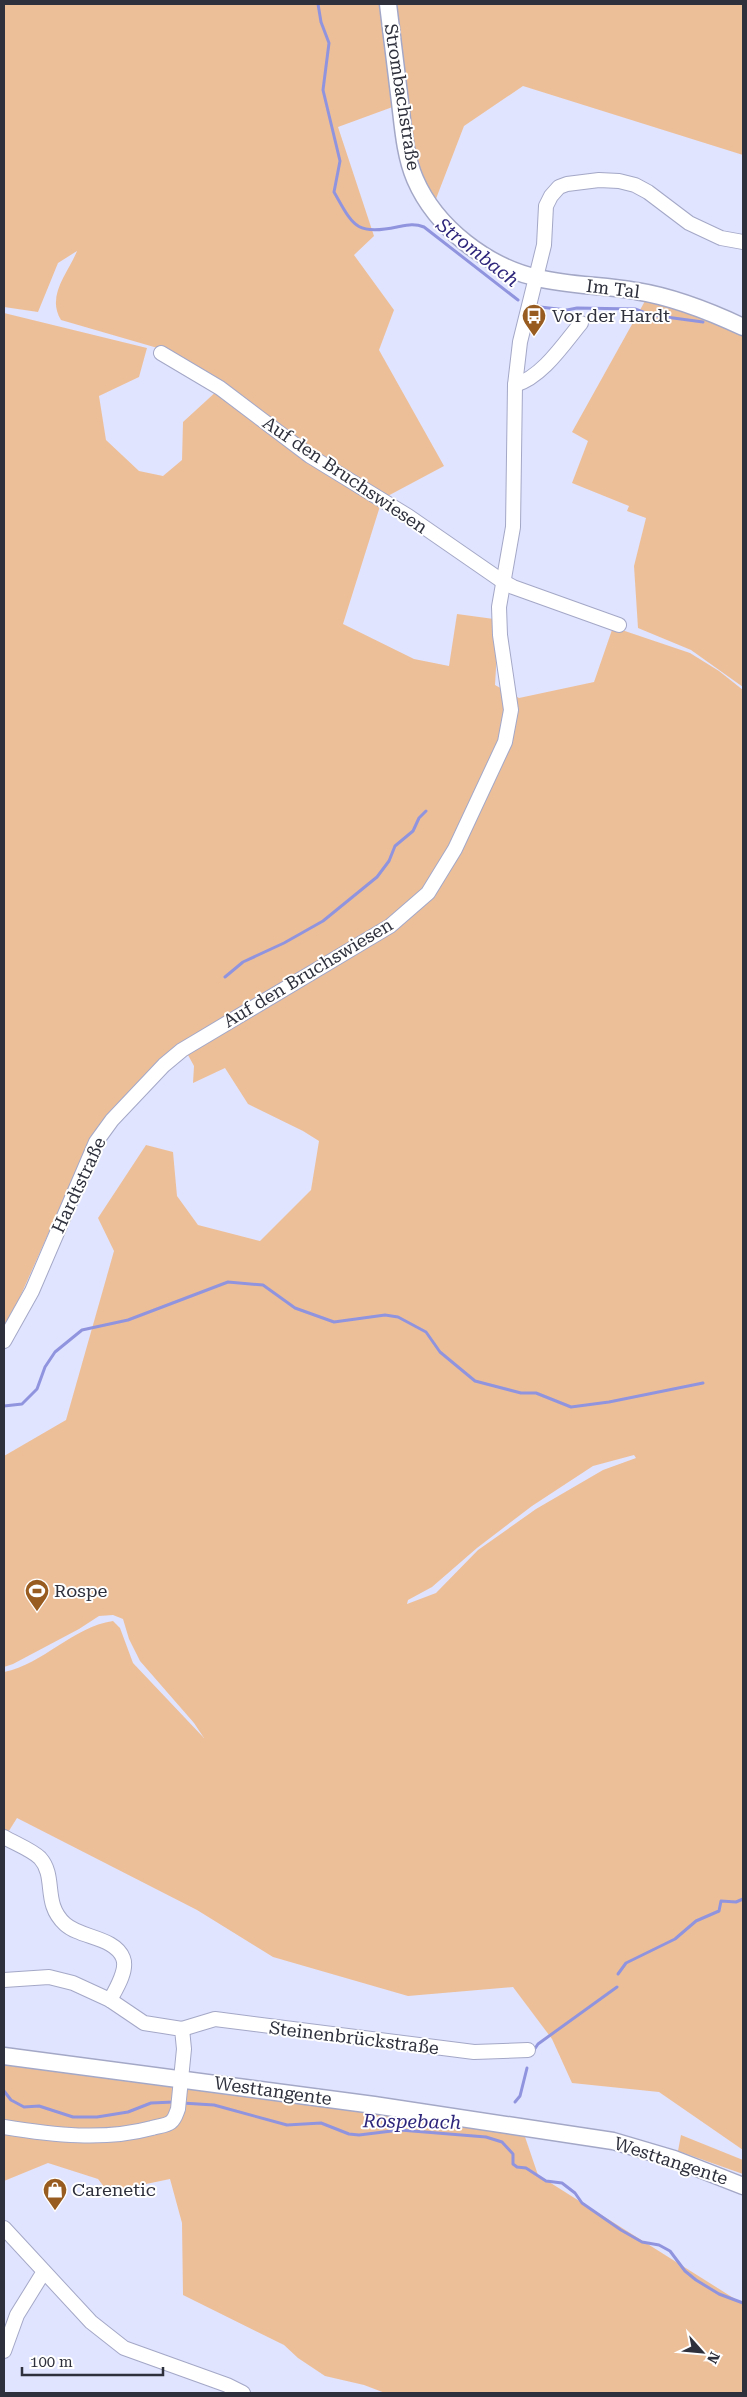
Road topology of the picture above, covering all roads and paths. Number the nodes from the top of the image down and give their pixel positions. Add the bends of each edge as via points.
1 (388, 4) edge
2 (743, 242) edge
3 (537, 278) junction
4 (581, 323) dead end
5 (743, 327) edge
6 (162, 353) dead end
7 (515, 385) junction
8 (502, 581) junction
9 (619, 625) dead end
10 (182, 1050) joint
11 (4, 1341) edge
12 (4, 1837) edge
13 (4, 1980) edge
14 (110, 2000) junction
15 (182, 2029) junction
16 (528, 2050) dead end
17 (4, 2056) edge
18 (181, 2086) junction
19 (4, 2128) edge
20 (743, 2186) edge
21 (4, 2228) edge
22 (43, 2273) junction
23 (4, 2351) edge
24 (243, 2393) edge

1 - 3 main road, Strombachstraße via 402,118 415,180 434,210 461,238 495,262
2 - 3 street, Auf den Bruchswiesen via 721,238 689,223 635,185 599,180 567,184 559,187 546,206 544,245
3 - 5 main road, Im Tal via 665,296 708,310
3 - 7 street, Auf den Bruchswiesen via 520,342
4 - 7 street via 527,381
6 - 8 street, Auf den Bruchswiesen via 220,388 310,456 408,516
7 - 8 street, Auf den Bruchswiesen via 513,527
8 - 9 street, Auf den Bruchswiesen
8 - 10 street, Auf den Bruchswiesen via 500,635 511,710 505,742 455,849 428,893 390,926
10 - 11 street, Hardtstraße via 112,1120 96,1142 32,1291
12 - 14 street via 40,1858 48,1872 50,1899 66,1926 116,1948 123,1957 125,1967
13 - 14 street, Steinenbrückstraße via 49,1977 73,1983
14 - 15 street, Steinenbrückstraße via 144,2023
15 - 16 street, Steinenbrückstraße via 215,2019 474,2052
15 - 18 street
17 - 18 main road, Westtangente
18 - 19 street via 176,2116 170,2123 133,2133 79,2136
18 - 20 main road, Westtangente via 613,2141 674,2158
21 - 22 street
22 - 23 street via 17,2314
22 - 24 street via 91,2322 124,2348

